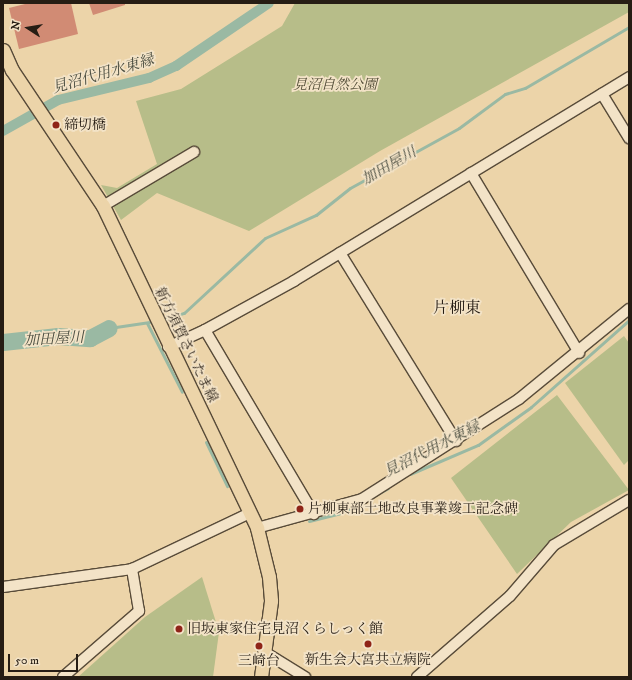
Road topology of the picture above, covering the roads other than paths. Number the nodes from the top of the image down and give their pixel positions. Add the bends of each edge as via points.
1 (3, 50) edge
2 (6, 63) edge
3 (629, 77) edge
4 (602, 94) junction
5 (629, 138) edge
6 (194, 152) dead end
7 (472, 172) junction
8 (103, 206) junction
9 (340, 253) junction
10 (629, 310) edge
11 (205, 330) junction
12 (168, 347) junction
13 (579, 352) junction
14 (456, 441) junction
15 (629, 500) edge
16 (250, 513) junction
17 (314, 514) junction
18 (258, 528) junction
19 (132, 569) junction
20 (3, 587) edge
21 (266, 653) junction
22 (63, 677) edge
23 (261, 677) edge
24 (305, 677) edge
25 (416, 677) edge

1 - 2 main road, 新方須賀さいたま線
2 - 8 main road, 新方須賀さいたま線
3 - 4 street
4 - 5 street
4 - 7 street
6 - 8 street
7 - 9 street
7 - 13 street
8 - 12 main road, 新方須賀さいたま線
9 - 11 street
9 - 14 street
10 - 13 street
11 - 12 street
11 - 17 street
12 - 16 main road, 新方須賀さいたま線
13 - 14 street via 519,400
14 - 17 street via 362,499
15 - 25 street via 554,546 510,596
16 - 18 main road, 新方須賀さいたま線
16 - 19 street
17 - 18 street
18 - 21 main road, 新方須賀さいたま線 via 269,577 271,601
19 - 20 street
19 - 22 street via 139,611
21 - 23 main road, 新方須賀さいたま線
21 - 24 street

